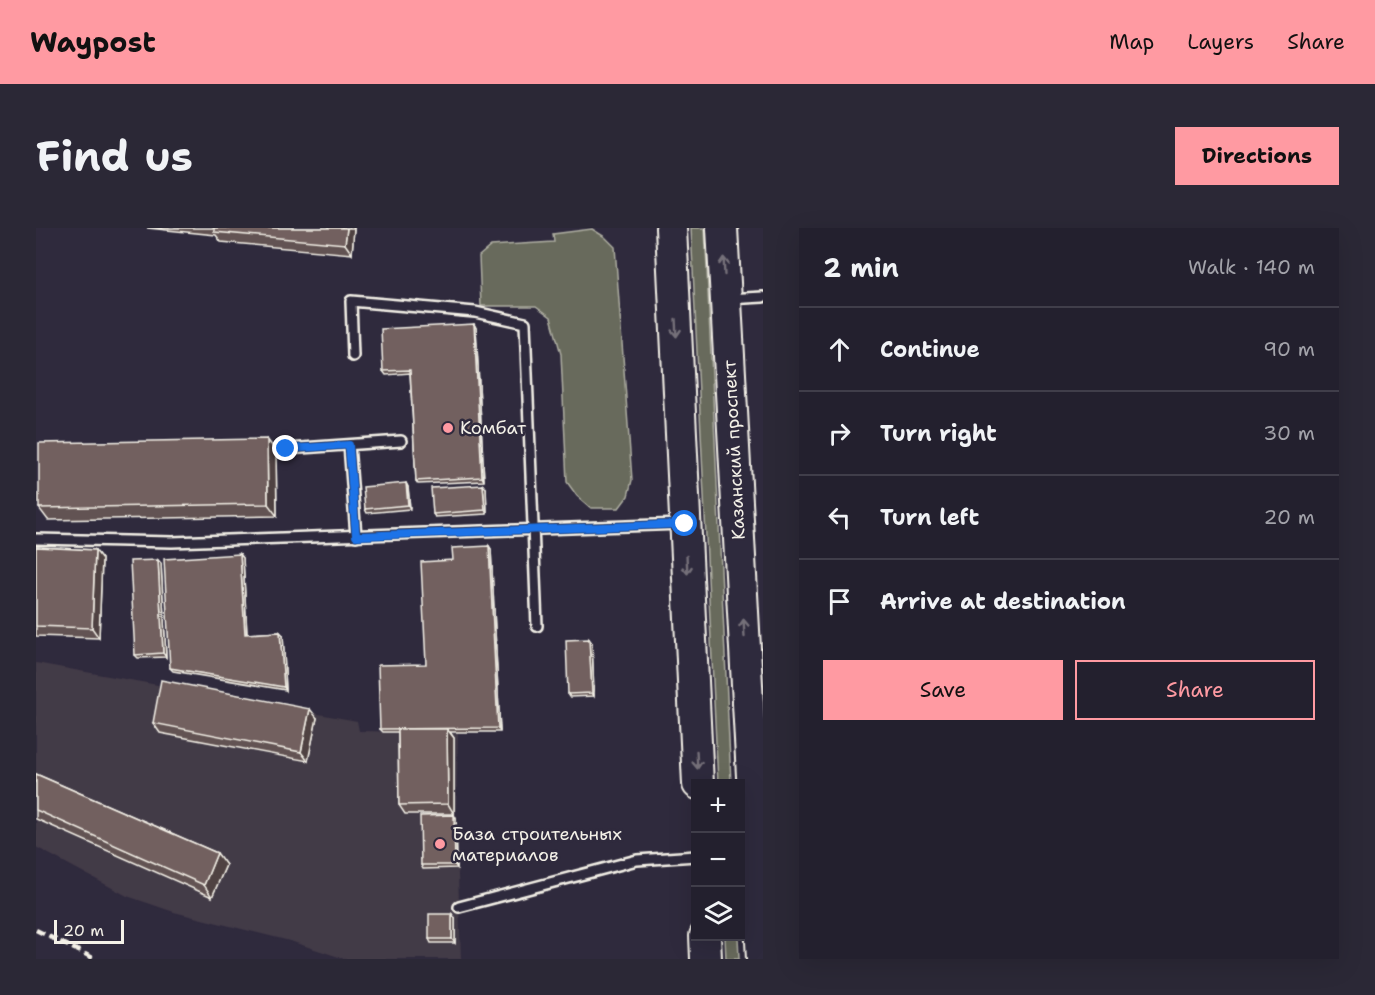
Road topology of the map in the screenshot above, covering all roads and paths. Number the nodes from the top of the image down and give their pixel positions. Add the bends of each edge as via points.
1 (671, 228) edge
2 (722, 228) edge
3 (763, 297) edge
4 (726, 299) junction
5 (353, 357) dead end
6 (401, 441) dead end
7 (349, 445) junction
8 (286, 449) dead end
9 (685, 524) junction
10 (533, 530) junction
11 (356, 536) junction
12 (36, 539) edge
13 (537, 626) dead end
14 (698, 779) edge
15 (691, 856) edge
16 (459, 907) dead end
17 (705, 941) edge
18 (706, 959) edge
19 (762, 959) edge

1 -> 9 main road
4 -> 2 main road, Казанский проспект
3 - 4 lane
19 -> 4 main road, Казанский проспект
5 - 10 lane via 351,301 475,312 525,323
6 - 7 lane
7 - 8 lane
7 - 11 lane
9 - 10 lane
9 -> 14 main road
10 - 11 lane
10 - 13 lane
11 - 12 lane via 172,542
15 - 16 lane via 637,860
17 - 18 main road

